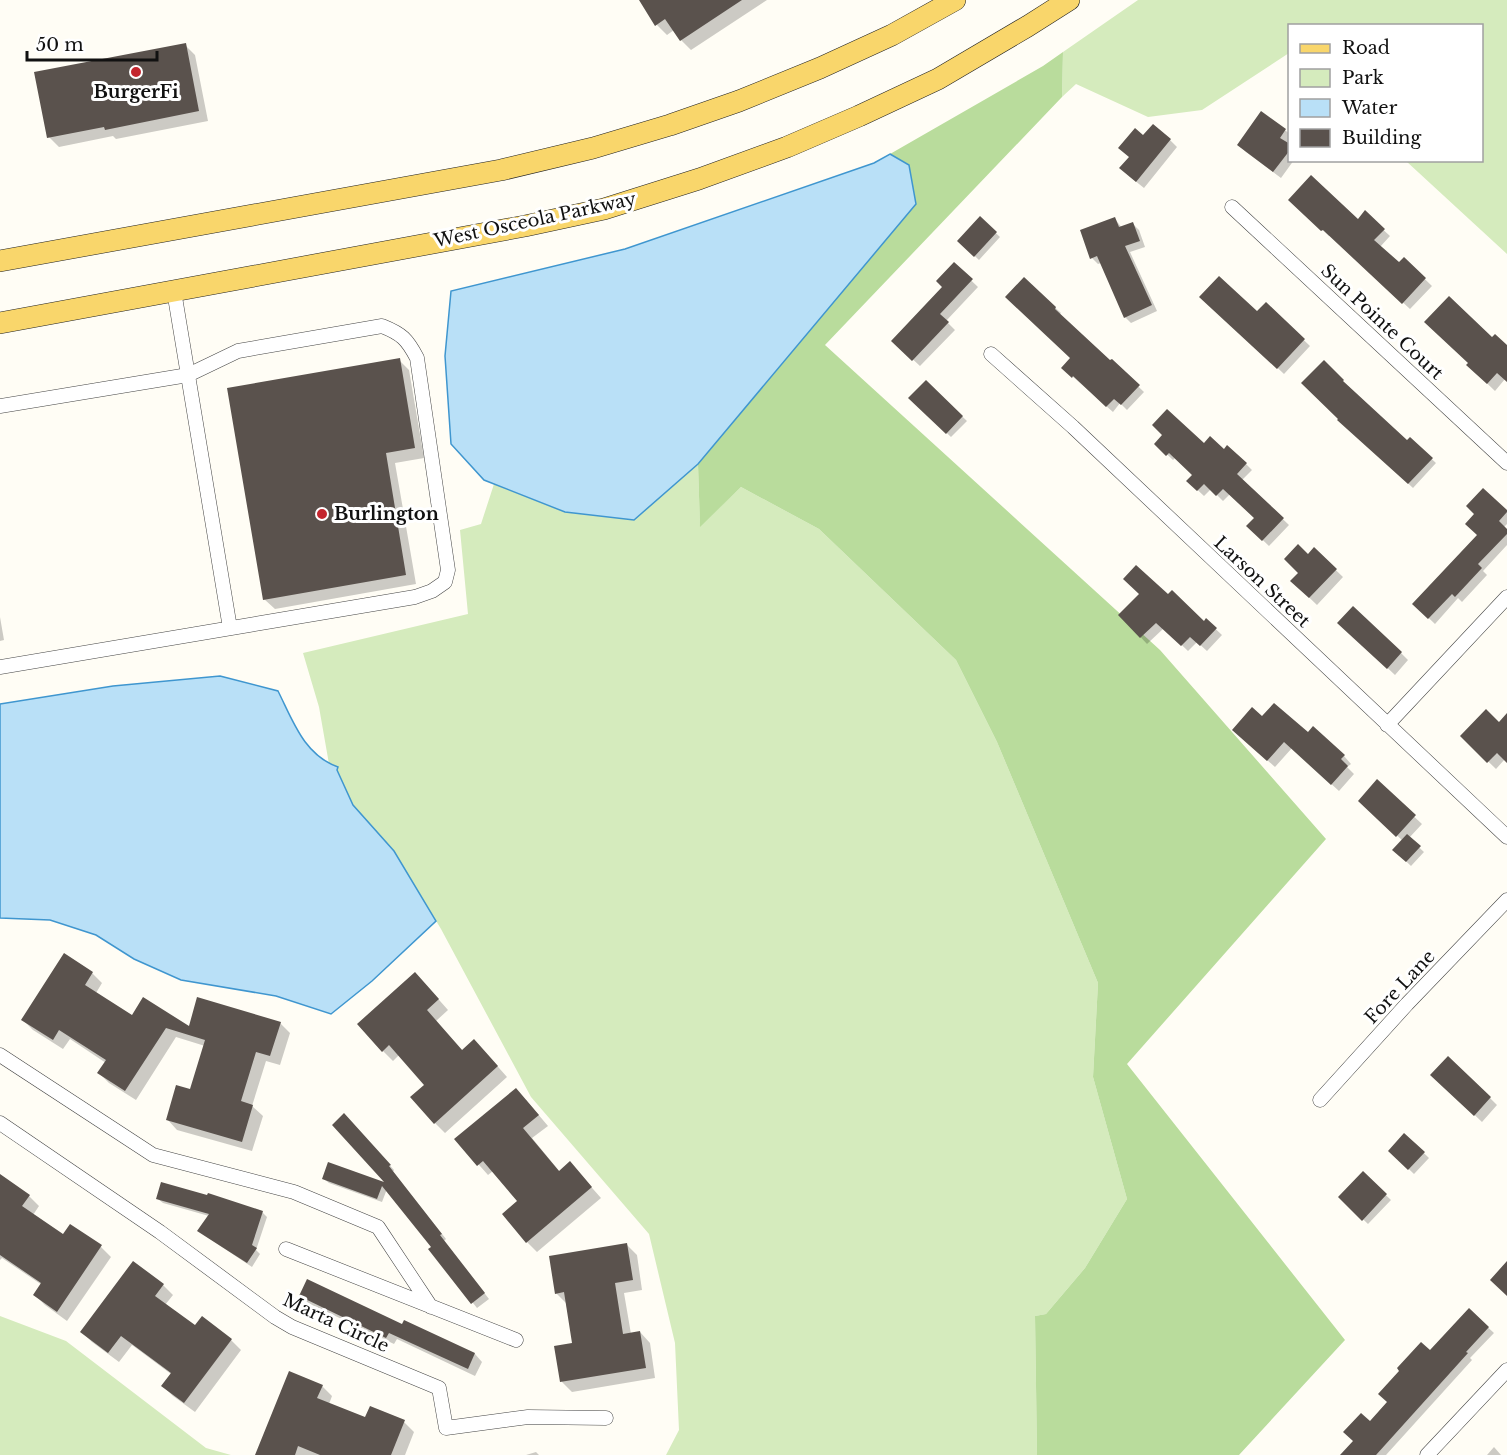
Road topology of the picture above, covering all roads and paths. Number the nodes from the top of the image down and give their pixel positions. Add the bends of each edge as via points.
1 (955, 0) edge
2 (1069, 0) edge
3 (1232, 207) dead end
4 (0, 261) edge
5 (174, 291) junction
6 (0, 323) edge
7 (991, 354) dead end
8 (188, 375) junction
9 (0, 406) edge
10 (1507, 463) edge
11 (1507, 597) edge
12 (230, 628) junction
13 (0, 667) edge
14 (1387, 725) junction
15 (1507, 837) edge
16 (1507, 900) edge
17 (0, 1055) edge
18 (1320, 1100) dead end
19 (0, 1123) edge
20 (286, 1249) dead end
21 (431, 1307) junction
22 (516, 1341) dead end
23 (1507, 1370) edge
24 (606, 1418) dead end
25 (1427, 1455) edge

1 - 4 main road via 892,35 810,72 729,105 593,148 501,170
2 - 5 main road, West Osceola Parkway via 938,79 787,147 699,179 604,209 525,226
3 - 10 street, Sun Pointe Court
5 - 6 main road, West Osceola Parkway
5 - 8 street
7 - 14 street, Larson Street
8 - 9 street
8 - 12 street
8 - 12 street via 238,351 382,326 397,332 417,358 448,570 445,582 415,597
11 - 14 street
12 - 13 street
14 - 15 street, Larson Street
16 - 18 street, Fore Lane
17 - 21 street via 153,1155 294,1192 378,1227
19 - 24 street, Marta Circle via 160,1232 275,1317 440,1388 446,1428 528,1417
20 - 21 street
21 - 22 street
23 - 25 street

